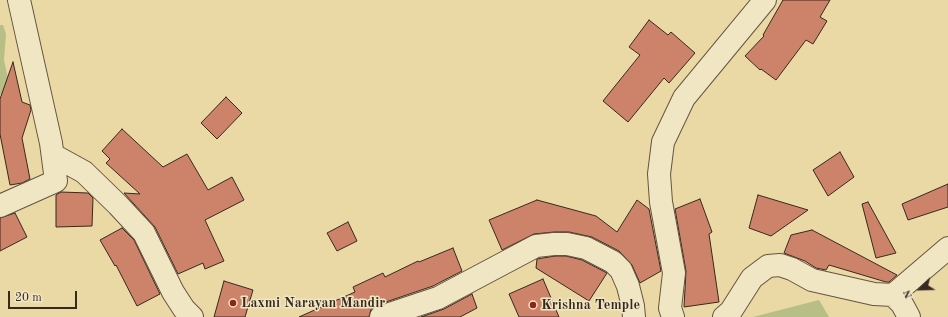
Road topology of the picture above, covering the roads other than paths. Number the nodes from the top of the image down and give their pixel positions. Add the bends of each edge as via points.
1 (19, 0) edge
2 (765, 0) edge
3 (53, 155) junction
4 (0, 206) edge
5 (948, 248) edge
6 (893, 295) junction
7 (672, 313) edge
8 (192, 317) edge
9 (382, 317) edge
10 (634, 317) edge
11 (724, 317) edge
12 (909, 317) edge

1 - 3 street
2 - 7 street via 684,98 663,142 659,174 661,202 674,274
3 - 4 street via 56,181
3 - 8 street via 84,172 144,233 173,292
5 - 6 street
6 - 11 street via 874,294 812,280 780,265 768,266 752,278
6 - 12 street
9 - 10 street via 438,298 536,246 567,244 586,248 613,262 628,286

